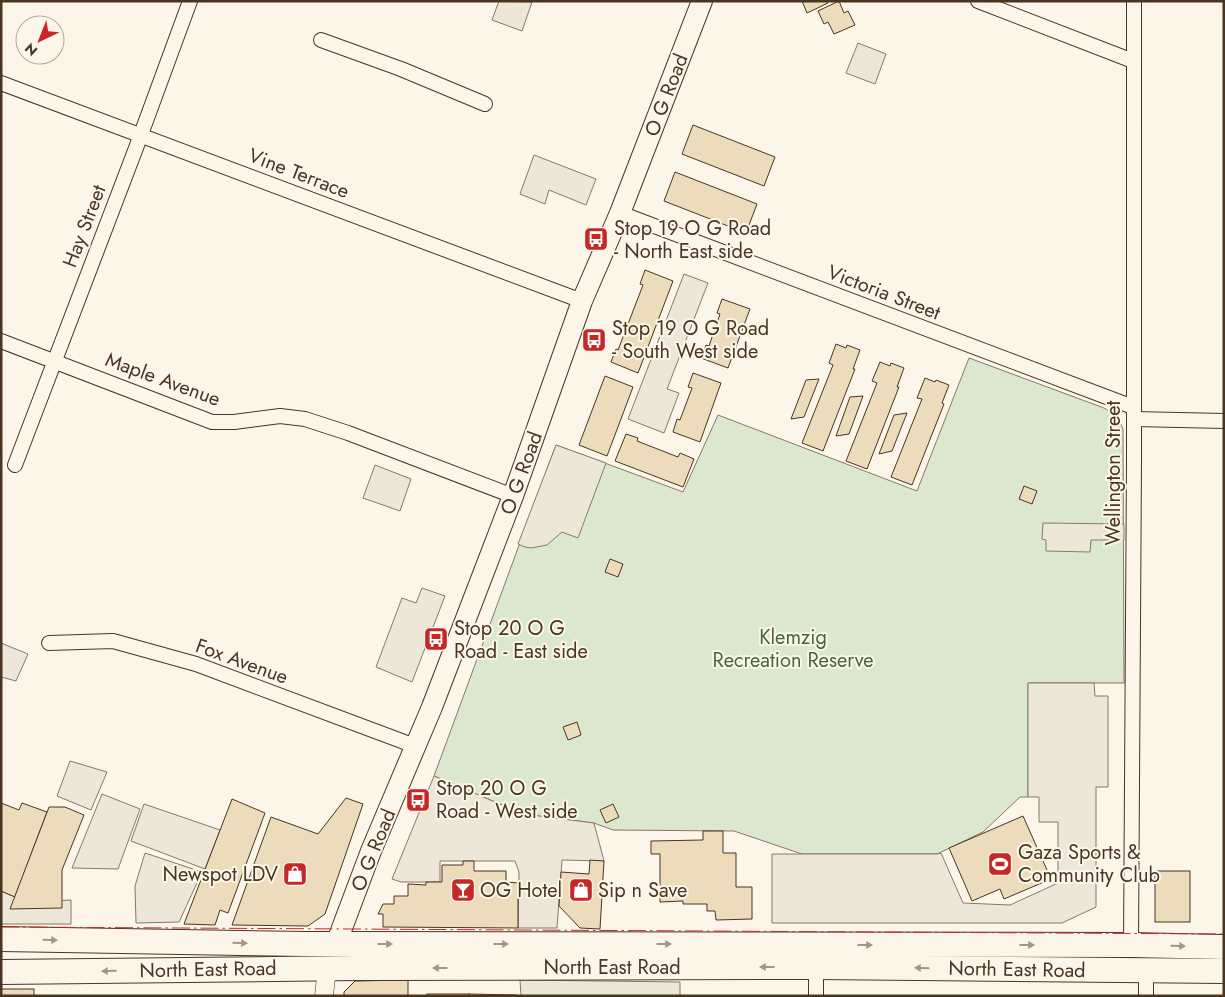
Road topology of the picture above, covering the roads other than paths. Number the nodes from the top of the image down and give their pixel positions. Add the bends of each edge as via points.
1 (190, 1) edge
2 (702, 1) edge
3 (978, 1) edge
4 (1134, 1) edge
5 (321, 40) dead end
6 (1134, 61) junction
7 (1, 83) edge
8 (485, 104) dead end
9 (141, 135) junction
10 (620, 213) junction
11 (582, 301) junction
12 (1, 341) edge
13 (54, 361) junction
14 (1134, 413) junction
15 (1224, 420) edge
16 (15, 465) dead end
17 (513, 496) junction
18 (49, 644) dead end
19 (415, 746) junction
20 (1, 940) edge
21 (336, 944) junction
22 (1131, 945) junction
23 (1224, 947) edge
24 (816, 956) junction
25 (327, 968) junction
26 (1146, 970) junction
27 (1224, 971) edge
28 (1, 972) edge
29 (324, 996) edge
30 (816, 996) edge
31 (1146, 996) edge

1 - 9 street, Hay Street
2 - 10 main road, O G Road
3 - 6 street
4 - 6 street, Wellington Street
5 - 8 street
6 - 14 street, Wellington Street
7 - 9 street, Vine Terrace
9 - 11 street, Vine Terrace
9 - 13 street, Hay Street
10 - 11 main road, O G Road
10 - 14 street, Victoria Street
11 - 17 main road, O G Road
12 - 13 street, Maple Avenue
13 - 16 street, Hay Street
13 - 17 street, Maple Avenue via 212,422 280,416 304,418
14 - 15 street
14 - 22 street, Wellington Street
17 - 19 main road, O G Road
18 - 19 street, Fox Avenue via 113,640 196,664
19 - 21 main road, O G Road
20 -> 21 highway, North East Road
21 -> 24 highway, North East Road
21 - 25 highway
22 -> 23 highway, North East Road
24 -> 22 highway, North East Road
22 - 26 highway
24 -> 25 highway, North East Road
26 -> 24 highway, North East Road
24 - 30 street
25 -> 28 highway, North East Road
25 - 29 street
26 - 27 highway, North East Road
26 - 31 street

